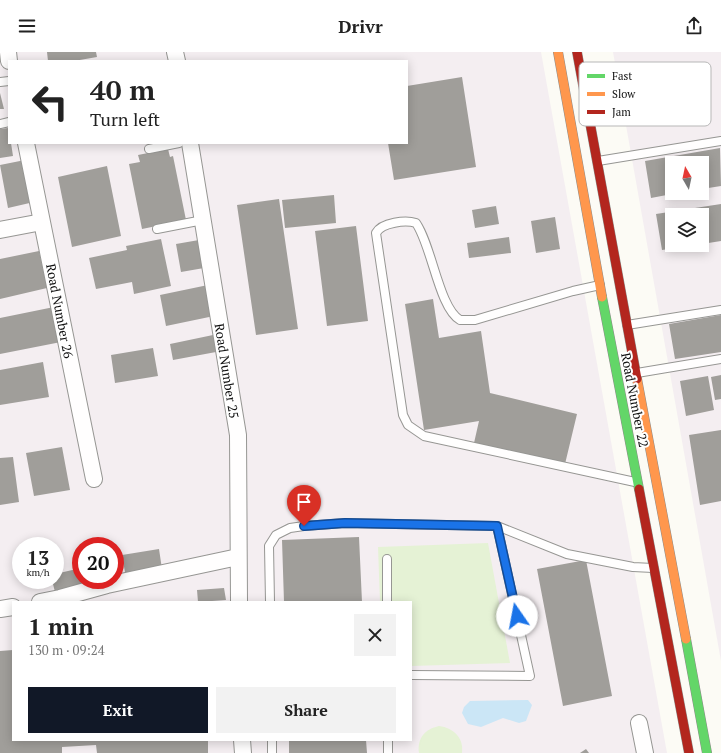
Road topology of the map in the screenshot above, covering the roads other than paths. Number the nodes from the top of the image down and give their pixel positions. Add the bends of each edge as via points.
1 (558, 52) edge
2 (577, 52) edge
3 (579, 63) edge
4 (590, 126) edge
5 (721, 141) edge
6 (26, 144) edge
7 (174, 144) edge
8 (190, 144) edge
9 (148, 149) dead end
10 (597, 162) junction
11 (203, 220) junction
12 (42, 222) junction
13 (158, 229) dead end
14 (0, 230) edge
15 (614, 260) junction
16 (596, 264) junction
17 (600, 284) junction
18 (721, 310) edge
19 (626, 325) junction
20 (721, 359) edge
21 (635, 374) junction
22 (94, 479) dead end
23 (638, 483) junction
24 (497, 526) junction
25 (238, 557) junction
26 (387, 559) dead end
27 (654, 568) junction
28 (45, 601) edge
29 (239, 601) edge
30 (270, 601) edge
31 (387, 601) edge
32 (12, 607) edge
33 (0, 609) edge
34 (412, 675) edge
35 (639, 723) dead end
36 (242, 741) edge
37 (272, 741) edge
38 (388, 741) edge
39 (243, 753) edge
40 (272, 753) edge
41 (388, 753) edge
42 (645, 753) edge
43 (689, 753) edge
44 (707, 753) edge

1 - 16 main road, Road Number 22
2 - 3 main road, Road Number 22
4 - 10 main road, Road Number 22
5 - 10 lane
6 - 12 street, Road Number 26
7 - 9 lane
8 - 11 street, Road Number 25
10 - 15 main road, Road Number 22
11 - 13 lane
11 - 25 street, Road Number 25 via 238,435
12 - 14 street
12 - 22 street, Road Number 26
15 - 16 main road
15 - 19 main road, Road Number 22
16 - 17 main road, Road Number 22
17 - 23 main road, Road Number 22
17 - 23 lane via 475,320 460,320 450,311 416,223 410,221 385,226 376,233 403,415 408,425 424,436
18 - 19 lane
19 - 21 main road, Road Number 22
20 - 21 lane
21 - 44 main road, Road Number 22
23 - 27 main road, Road Number 22
24 - 27 lane via 567,554 633,567
24 - 30 lane via 345,523 290,528 276,535 269,546
24 - 34 lane via 530,676
25 - 28 street
25 - 29 street, Road Number 25
26 - 31 lane
27 - 43 main road, Road Number 22
32 - 33 street
35 - 42 street
36 - 39 street
37 - 40 lane
38 - 41 lane

